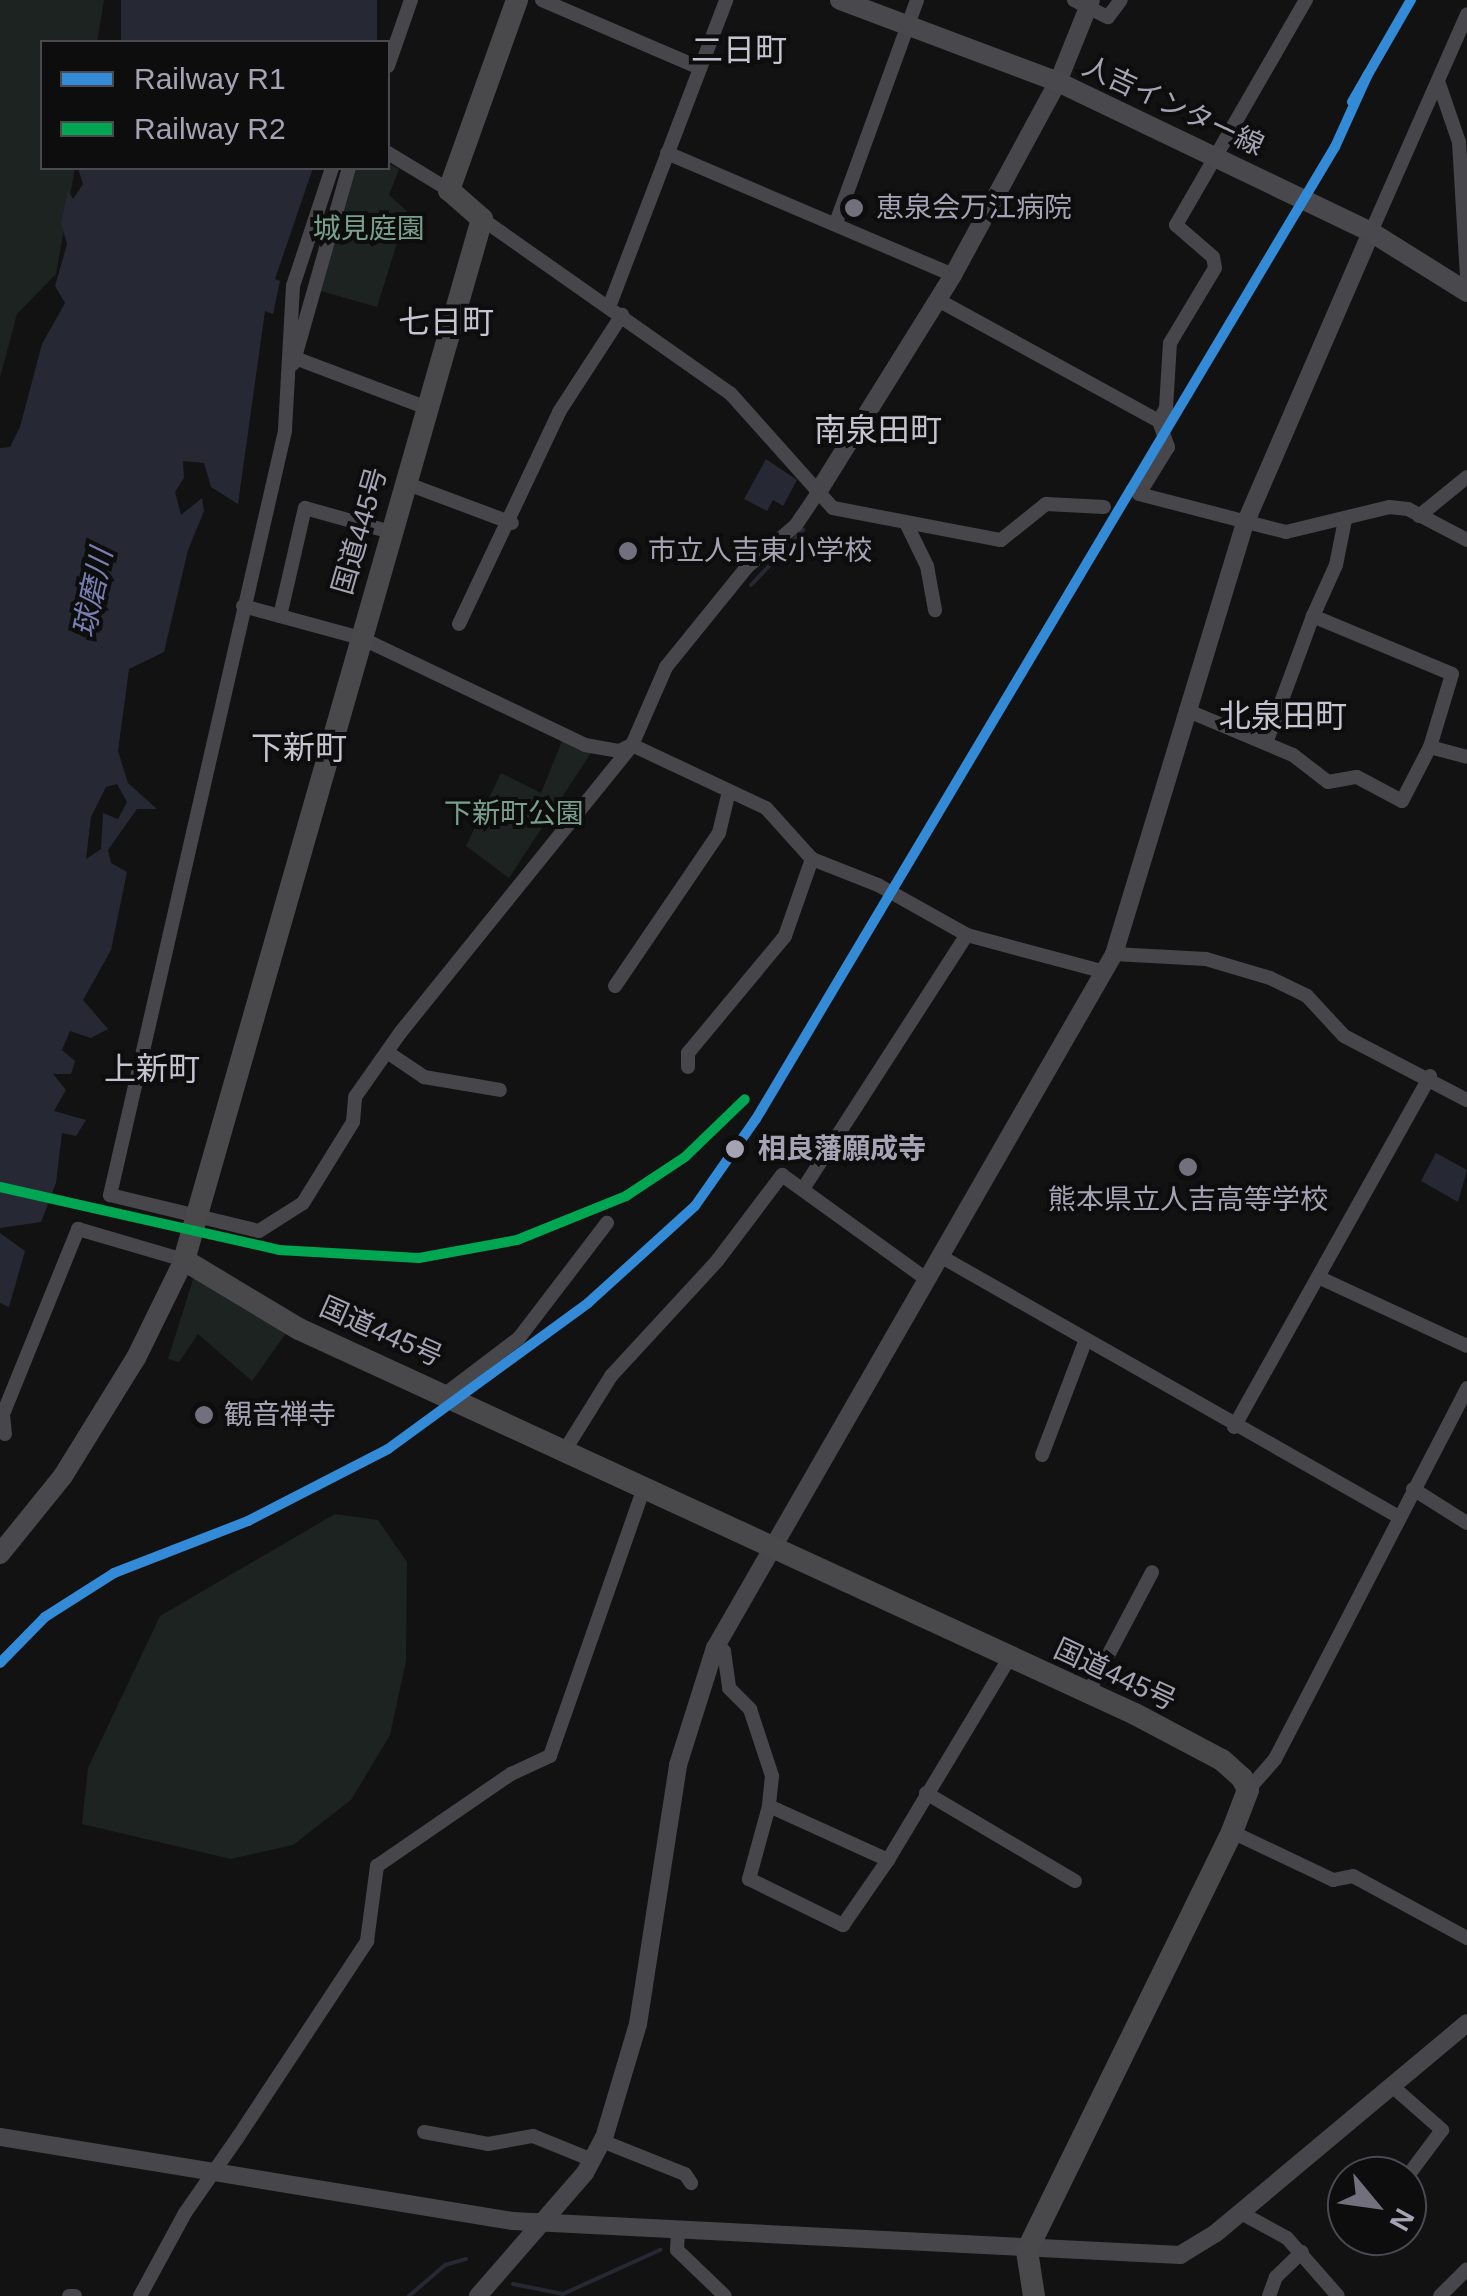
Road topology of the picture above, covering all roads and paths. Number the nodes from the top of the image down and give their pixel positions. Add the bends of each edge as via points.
1 (411, 0) edge
2 (518, 0) edge
3 (542, 0) edge
4 (726, 0) edge
5 (840, 0) edge
6 (917, 0) edge
7 (1121, 0) edge
8 (1306, 0) edge
9 (1084, 2) edge
10 (1467, 14) edge
11 (907, 25) junction
12 (390, 60) edge
13 (700, 68) junction
14 (1438, 81) junction
15 (1058, 82) junction
16 (668, 153) junction
17 (390, 154) edge
18 (1212, 155) junction
19 (331, 170) edge
20 (347, 170) edge
21 (449, 190) junction
22 (482, 220) junction
23 (836, 220) junction
24 (1371, 232) junction
25 (953, 274) junction
26 (1467, 275) edge
27 (1467, 292) edge
28 (938, 300) junction
29 (615, 311) junction
30 (295, 358) junction
31 (284, 398) junction
32 (427, 408) junction
33 (1158, 420) junction
34 (1467, 477) edge
35 (405, 483) junction
36 (818, 492) junction
37 (1104, 507) dead end
38 (1420, 516) junction
39 (1345, 520) junction
40 (512, 522) junction
41 (907, 525) junction
42 (1244, 526) junction
43 (391, 532) junction
44 (1467, 540) edge
45 (243, 606) junction
46 (935, 610) dead end
47 (280, 616) junction
48 (1313, 616) junction
49 (459, 624) dead end
50 (361, 638) junction
51 (1186, 710) junction
52 (1266, 743) junction
53 (632, 745) junction
54 (1430, 747) junction
55 (1467, 757) edge
56 (729, 791) junction
57 (812, 859) junction
58 (966, 935) junction
59 (1109, 963) junction
60 (615, 986) dead end
61 (387, 1052) junction
62 (688, 1067) dead end
63 (1430, 1076) junction
64 (500, 1090) dead end
65 (1467, 1100) edge
66 (803, 1189) junction
67 (200, 1222) junction
68 (607, 1222) dead end
69 (940, 1256) junction
70 (184, 1260) junction
71 (1318, 1278) junction
72 (926, 1280) junction
73 (1085, 1342) junction
74 (1467, 1346) edge
75 (1467, 1388) edge
76 (445, 1394) junction
77 (1234, 1427) junction
78 (4, 1434) dead end
79 (565, 1450) junction
80 (1042, 1455) dead end
81 (644, 1488) junction
82 (1412, 1489) junction
83 (1399, 1517) junction
84 (1467, 1523) edge
85 (768, 1547) junction
86 (0, 1554) edge
87 (1152, 1572) dead end
88 (714, 1648) junction
89 (1009, 1659) junction
90 (1087, 1695) junction
91 (1248, 1790) junction
92 (926, 1793) junction
93 (768, 1806) junction
94 (1232, 1832) junction
95 (888, 1860) junction
96 (1075, 1881) dead end
97 (1467, 1938) edge
98 (1467, 2023) edge
99 (1392, 2086) junction
100 (424, 2132) dead end
101 (0, 2137) edge
102 (602, 2142) junction
103 (1422, 2156) edge
104 (592, 2160) junction
105 (691, 2183) dead end
106 (1240, 2213) junction
107 (546, 2220) junction
108 (678, 2231) junction
109 (1027, 2251) junction
110 (1302, 2252) junction
111 (1467, 2268) edge
112 (140, 2296) edge
113 (478, 2296) edge
114 (726, 2296) edge
115 (1034, 2296) edge
116 (1270, 2296) edge
117 (1338, 2296) edge
118 (1440, 2296) edge

1 - 12 street
2 - 21 highway
3 - 13 street
4 - 13 street
5 - 11 main road, 人吉インター線
6 - 11 street
7 - 9 street via 1108,17
8 - 18 street
9 - 15 street
10 - 14 street
11 - 15 main road, 人吉インター線
11 - 23 street
13 - 16 street
14 - 24 street
14 - 26 street via 1459,142
15 - 18 main road, 人吉インター線
15 - 25 street
16 - 23 street
16 - 29 street
17 - 21 street
18 - 24 main road, 人吉インター線
18 - 33 street via 1176,225 1213,257 1216,268 1170,344 1166,408
19 - 31 street via 293,286
20 - 30 street
21 - 22 highway
22 - 29 street
22 - 32 highway, 国道445号
23 - 25 street
24 - 27 main road, 人吉インター線
24 - 42 street
25 - 28 street
28 - 33 street
28 - 36 street
29 - 36 street via 730,393
29 - 40 street via 559,412
30 - 31 street
30 - 32 street
31 - 45 street via 285,430
32 - 35 highway, 国道445号
33 - 42 street via 1168,447 1139,494
34 - 38 street
35 - 40 street
35 - 43 highway, 国道445号
36 - 41 street via 833,508
36 - 53 street via 666,667
37 - 41 street via 1046,504 1001,540
38 - 39 street via 1389,507
38 - 44 street
39 - 42 street via 1286,532
39 - 48 street via 1336,565
40 - 49 street
41 - 46 street via 926,566
42 - 51 street
43 - 47 street via 306,508
43 - 50 highway, 国道445号
45 - 47 street
45 - 67 street via 110,1195
47 - 50 street
48 - 52 street
48 - 54 street via 1452,674
50 - 53 street via 585,745 619,751
50 - 67 highway, 国道445号
51 - 52 street
51 - 59 street
52 - 54 street via 1328,782 1357,777 1402,800
53 - 56 street
53 - 61 street
54 - 55 street
56 - 57 street via 766,808
56 - 60 street via 718,833
57 - 58 street via 878,884
57 - 62 street via 785,936 688,1053
58 - 59 street
58 - 66 street
59 - 63 street via 1206,959 1270,978 1307,996 1344,1036
59 - 69 street
61 - 64 street via 424,1077
61 - 67 street via 355,1096 354,1122 303,1203 259,1231
63 - 65 street
63 - 71 street
66 - 72 street
66 - 79 street via 782,1174 717,1261 610,1376
67 - 70 highway, 国道445号
68 - 76 street via 519,1338
69 - 72 street
69 - 73 street
70 - 76 highway, 国道445号 via 299,1329
70 - 78 street via 78,1229 3,1414
70 - 86 main road via 136,1358 63,1476
71 - 74 street
71 - 77 street
72 - 85 street
73 - 77 street
73 - 80 street
75 - 82 street
76 - 79 highway, 国道445号
77 - 83 street
79 - 81 highway, 国道445号
81 - 85 highway, 国道445号
81 - 112 street, bridge via 550,1756 511,1774 376,1866 367,1941 185,2213
82 - 83 street
82 - 84 street
83 - 91 street via 1275,1760
85 - 88 street
85 - 89 highway, 国道445号
87 - 90 street
88 - 93 street via 724,1651 730,1688 750,1709 772,1776
88 - 102 street via 678,1764 638,2024
89 - 90 highway, 国道445号
89 - 92 street
90 - 91 highway, 国道445号 via 1222,1760
91 - 94 highway
92 - 95 street
92 - 96 street
93 - 95 street
93 - 95 street via 749,1880 842,1925
94 - 97 street via 1282,1850 1332,1880 1354,1876
94 - 109 highway
98 - 99 street
99 - 103 street via 1442,2130
99 - 106 street
100 - 104 street via 488,2144 533,2136
101 - 107 street via 513,2221
102 - 104 street
102 - 105 street via 685,2174
104 - 107 street
106 - 109 street via 1180,2255
106 - 110 street
107 - 108 street
107 - 113 street
108 - 109 street
108 - 114 street via 677,2250
109 - 115 highway
110 - 116 street via 1276,2277
110 - 117 street
111 - 118 street

